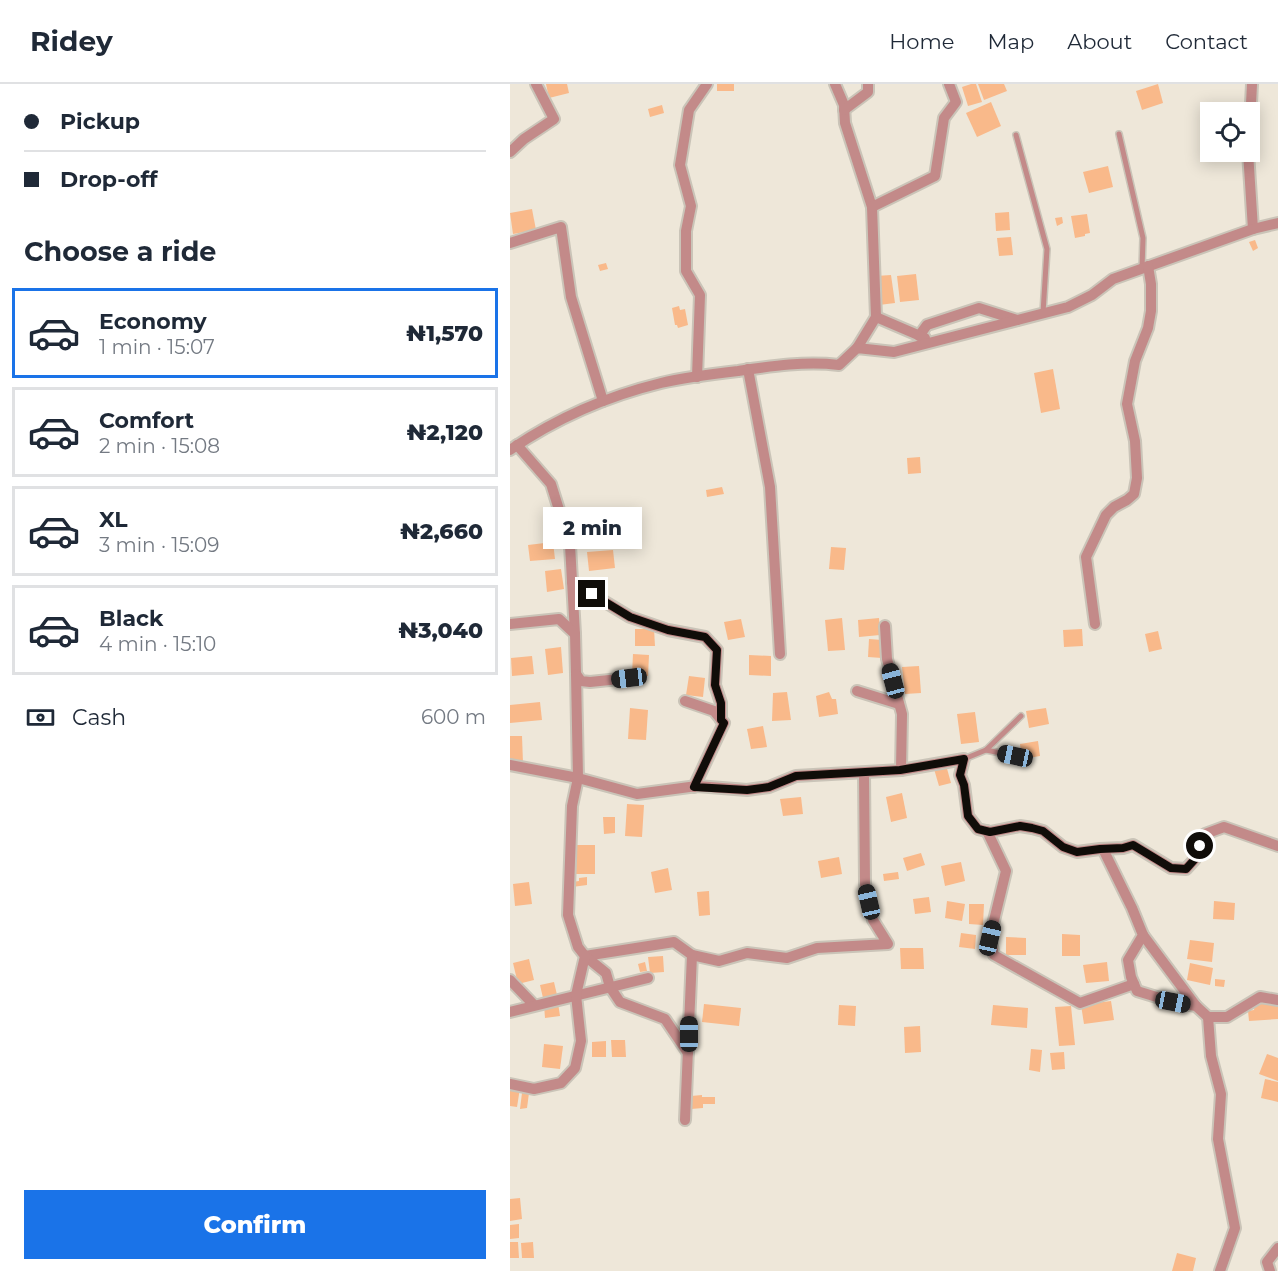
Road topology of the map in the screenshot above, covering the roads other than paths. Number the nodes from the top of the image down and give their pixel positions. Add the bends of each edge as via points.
1 (536, 84) edge
2 (707, 84) edge
3 (835, 84) edge
4 (868, 84) edge
5 (949, 84) edge
6 (1252, 84) edge
7 (1251, 102) edge
8 (844, 110) junction
9 (1119, 134) dead end
10 (1016, 135) dead end
11 (510, 152) edge
12 (1249, 162) edge
13 (872, 207) junction
14 (1278, 222) edge
15 (1253, 229) junction
16 (510, 243) edge
17 (1145, 267) junction
18 (1043, 313) junction
19 (876, 317) junction
20 (1018, 320) junction
21 (919, 336) junction
22 (933, 342) junction
23 (857, 348) junction
24 (748, 369) junction
25 (697, 377) junction
26 (603, 401) junction
27 (514, 447) edge
28 (572, 582) junction
29 (510, 624) edge
30 (1095, 624) dead end
31 (885, 626) dead end
32 (575, 634) junction
33 (780, 654) dead end
34 (576, 674) junction
35 (629, 678) dead end
36 (857, 691) dead end
37 (685, 701) dead end
38 (899, 704) junction
39 (1021, 716) dead end
40 (721, 720) junction
41 (986, 750) junction
42 (1015, 756) dead end
43 (964, 759) junction
44 (510, 765) edge
45 (900, 770) junction
46 (864, 773) junction
47 (578, 778) junction
48 (694, 787) junction
49 (987, 831) junction
50 (1278, 846) edge
51 (1103, 849) junction
52 (1143, 935) junction
53 (692, 955) junction
54 (585, 956) junction
55 (648, 978) dead end
56 (510, 980) edge
57 (1134, 984) junction
58 (610, 987) junction
59 (576, 995) junction
60 (1278, 1000) edge
61 (534, 1005) junction
62 (1196, 1006) junction
63 (510, 1012) edge
64 (1208, 1017) junction
65 (688, 1053) junction
66 (510, 1084) edge
67 (686, 1120) dead end
68 (1278, 1248) edge
69 (1220, 1271) edge
70 (1270, 1271) edge

1 - 11 street via 554,119
2 - 25 street via 689,111 680,165 691,206 686,231 686,271 700,295
3 - 8 street
4 - 8 street via 868,92
5 - 13 street via 956,102 944,118 934,176
6 - 7 street
8 - 13 street
9 - 17 lane via 1143,238
10 - 18 lane via 1047,249
12 - 15 street
13 - 19 street
14 - 15 street
15 - 17 street
16 - 26 street via 561,228 571,297
17 - 18 street via 1113,279 1068,307
17 - 30 street via 1151,284 1151,311 1126,404 1135,441 1137,478 1134,494 1106,515 1086,557
18 - 20 street
19 - 21 street
19 - 23 street
20 - 21 street via 979,308 927,325
20 - 22 street
21 - 22 street
22 - 23 street via 894,352
23 - 24 street via 839,365 814,362
24 - 25 street
24 - 33 street via 770,488
25 - 26 street
26 - 27 street
27 - 28 street via 551,484 570,545
28 - 32 street
28 - 40 street via 630,617 705,637 717,650 715,685
29 - 32 street via 559,619
31 - 38 street via 887,659
32 - 34 street
34 - 35 street via 581,681 590,682
34 - 47 street
36 - 38 street
37 - 40 street via 714,711
38 - 45 street
39 - 41 lane
40 - 48 street via 724,723
41 - 42 lane
41 - 43 lane
43 - 45 street
43 - 49 street via 960,775 968,816 978,829
44 - 47 street
45 - 46 street
46 - 48 street via 796,776 769,787 747,790
46 - 53 street via 865,884 873,920 888,944 817,948 787,958 747,953 719,961
47 - 48 street via 637,794
47 - 54 street via 572,806 568,915 578,947
49 - 51 street via 1020,826 1043,831 1069,850
49 - 57 street via 1006,871 990,938 994,955 1080,1003
50 - 51 street via 1224,827 1205,834 1195,859 1186,869 1171,868 1133,845
51 - 52 street
52 - 57 street via 1128,960
52 - 62 street
53 - 54 street via 674,942
53 - 65 street
54 - 58 street via 606,973
54 - 59 street
55 - 58 street
56 - 61 street
57 - 62 street via 1137,991
58 - 59 street
58 - 65 street via 620,1002 665,1019
59 - 61 street
59 - 66 street via 581,1041 575,1068 561,1083 534,1089
60 - 64 street via 1260,997 1227,1017
61 - 63 street
62 - 64 street
64 - 69 street via 1211,1056 1221,1094 1218,1139 1235,1228
65 - 67 street
68 - 70 street via 1267,1262

